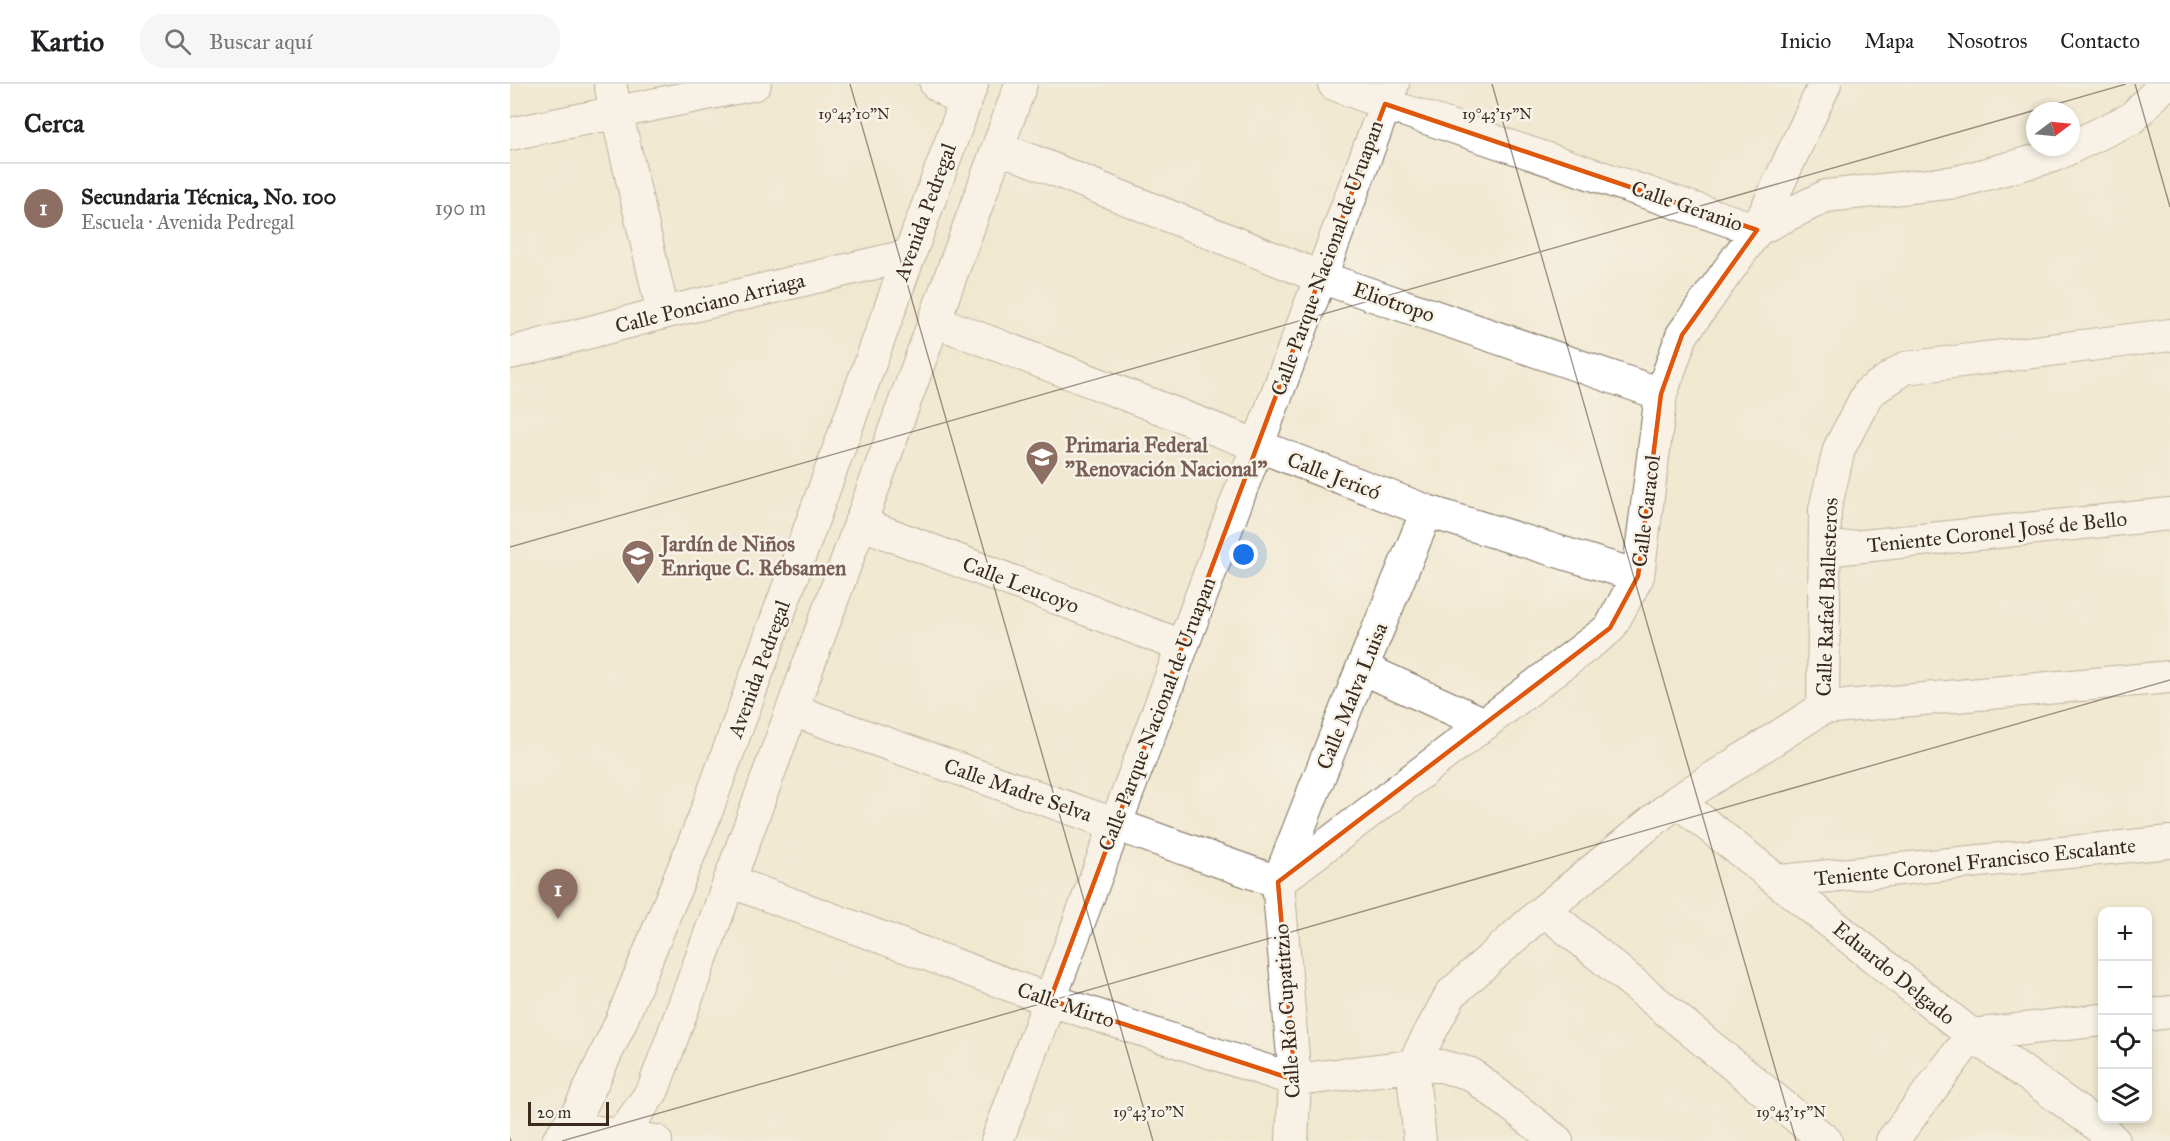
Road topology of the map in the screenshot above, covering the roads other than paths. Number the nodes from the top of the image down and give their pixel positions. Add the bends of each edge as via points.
1 (755, 84) edge
2 (936, 84) edge
3 (1021, 84) edge
4 (1334, 84) edge
5 (1825, 84) edge
6 (2165, 84) edge
7 (968, 93) edge
8 (1389, 94) edge
9 (614, 98) edge
10 (510, 134) edge
11 (998, 147) junction
12 (1757, 230) junction
13 (910, 255) junction
14 (1320, 277) junction
15 (663, 313) junction
16 (934, 321) junction
17 (2170, 335) edge
18 (510, 353) edge
19 (1661, 394) junction
20 (1257, 446) junction
21 (1427, 511) junction
22 (2170, 514) edge
23 (860, 523) junction
24 (1825, 550) junction
25 (1638, 576) junction
26 (1182, 646) junction
27 (1362, 668) junction
28 (2170, 677) edge
29 (1823, 708) junction
30 (792, 710) junction
31 (1485, 724) junction
32 (1677, 801) junction
33 (1115, 825) junction
34 (2170, 842) edge
35 (729, 881) junction
36 (1780, 881) junction
37 (1278, 882) junction
38 (1544, 910) junction
39 (1050, 1000) junction
40 (2170, 1012) edge
41 (2152, 1014) edge
42 (2098, 1021) edge
43 (1972, 1035) junction
44 (1412, 1066) junction
45 (1295, 1080) junction
46 (562, 1134) edge
47 (619, 1138) edge
48 (656, 1141) edge
49 (997, 1141) edge
50 (1292, 1141) edge
51 (1420, 1141) edge
52 (1557, 1141) edge
53 (1826, 1141) edge
54 (1892, 1141) edge
55 (2115, 1141) edge

1 - 9 street
2 - 7 street
3 - 11 street
4 - 8 street, Calle Geranio
5 - 12 street, Calle Caracol
6 - 12 street, Calle Geranio via 2132,118 2053,156 1957,182 1826,196
7 - 13 street, Avenida Pedregal
8 - 12 street, Calle Geranio
8 - 14 street, Calle Parque Nacional de Uruapan
9 - 10 street
9 - 15 street
11 - 14 street, Eliotropo
11 - 16 street
12 - 19 street, Calle Caracol via 1682,335
13 - 15 street, Calle Ponciano Arriaga
13 - 46 street, Avenida Pedregal via 704,818 620,1024 580,1109
14 - 19 street, Eliotropo
14 - 20 street, Calle Parque Nacional de Uruapan
15 - 18 street, Calle Ponciano Arriaga
16 - 20 street, Calle Jericó
16 - 23 street
17 - 24 street, Calle Rafaél Ballesteros via 1905,368 1868,393 1839,449 1825,509
19 - 25 street, Calle Caracol
20 - 21 street, Calle Jericó
20 - 26 street, Calle Parque Nacional de Uruapan
21 - 25 street, Calle Jericó
21 - 27 street, Calle Malva Luisa
22 - 24 street, Teniente Coronel José de Bello
23 - 26 street, Calle Leucoyo
23 - 30 street
24 - 29 street, Calle Rafaél Ballesteros
25 - 31 street, Calle Caracol via 1610,628
26 - 33 street, Calle Parque Nacional de Uruapan
27 - 31 street
27 - 37 street, Calle Malva Luisa
28 - 29 street
29 - 32 street, Calle Rafaél Ballesteros
30 - 33 street, Calle Madre Selva
30 - 35 street
31 - 37 street, Calle Caracol
32 - 36 street, Eduardo Delgado
32 - 38 street, Calle Rafaél Ballesteros
33 - 37 street, Calle Madre Selva
33 - 39 street, Calle Parque Nacional de Uruapan
34 - 36 street, Teniente Coronel Francisco Escalante
35 - 39 street, Calle Mirto
35 - 47 street via 653,1090
36 - 43 street, Eduardo Delgado
37 - 45 street, Calle Río Cupatitzio
38 - 44 street, Calle Rafaél Ballesteros via 1451,994
38 - 53 street
39 - 45 street, Calle Mirto
39 - 49 street, Calle Parque Nacional de Uruapan
40 - 41 street
42 - 43 street
43 - 54 street
43 - 55 street, Eduardo Delgado
44 - 45 street, Calle Mirto
44 - 51 street
44 - 52 street, Calle Mirto via 1441,1066 1471,1074
45 - 50 street, Calle Río Cupatitzio
46 - 47 street
47 - 48 street

